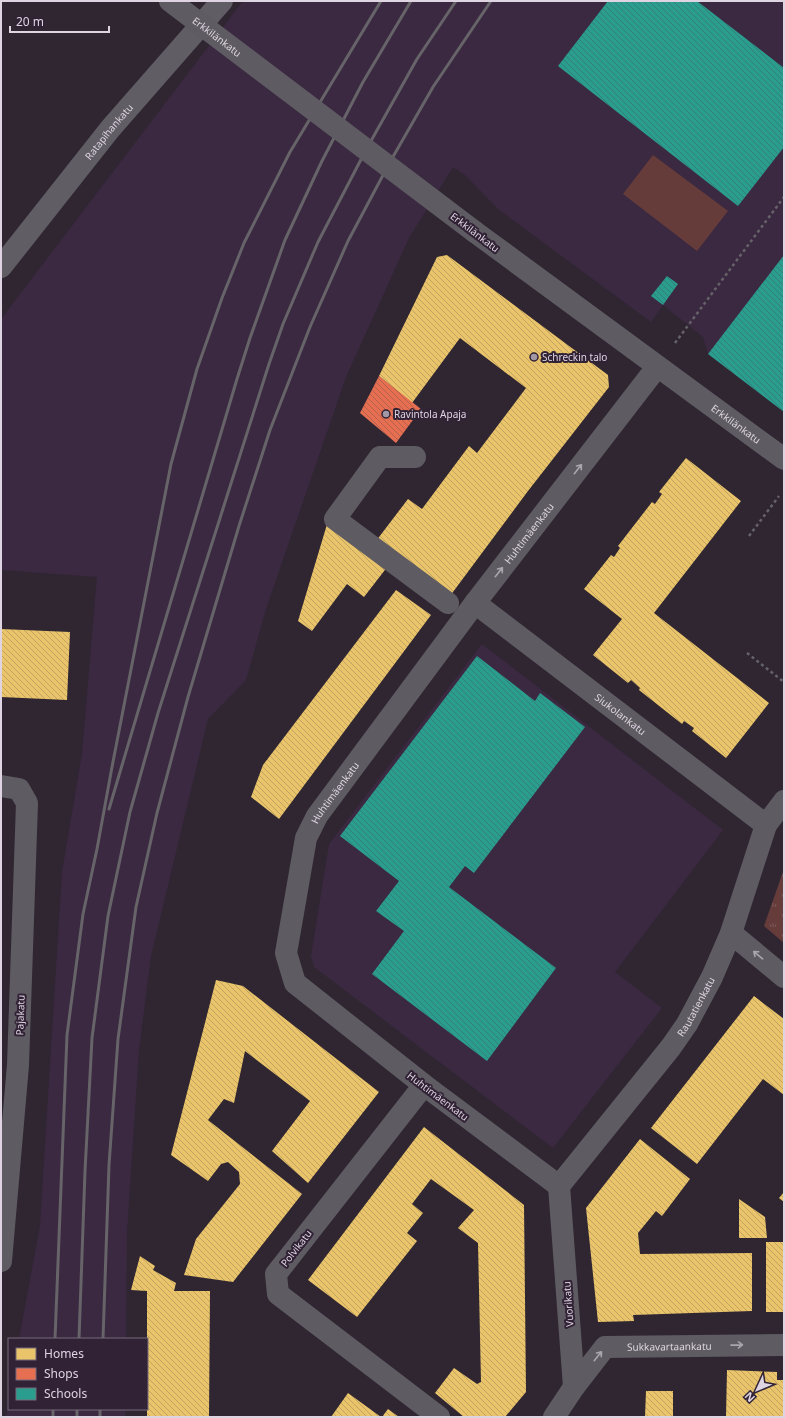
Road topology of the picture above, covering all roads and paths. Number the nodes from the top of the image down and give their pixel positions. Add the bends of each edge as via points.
1 (170, 1) edge
2 (222, 1) edge
3 (784, 197) edge
4 (1, 267) edge
5 (675, 343) dead end
6 (657, 367) junction
7 (415, 458) dead end
8 (784, 459) edge
9 (779, 496) dead end
10 (749, 536) dead end
11 (475, 603) junction
12 (448, 604) dead end
13 (747, 653) dead end
14 (784, 682) edge
15 (1, 786) edge
16 (784, 801) edge
17 (766, 826) junction
18 (731, 933) junction
19 (784, 977) edge
20 (424, 1085) junction
21 (559, 1186) junction
22 (1, 1261) edge
23 (784, 1345) edge
24 (574, 1387) junction
25 (438, 1417) edge
26 (554, 1417) edge

1 - 6 street, Erkkilänkatu, bridge via 474,232
2 - 4 main road, Ratapihankatu via 110,129
3 - 5 path
6 - 8 street, Erkkilänkatu
11 -> 6 street, Huhtimäenkatu
7 - 12 street via 380,457 335,519
9 - 10 path
11 - 17 street, Siukolankatu
11 - 20 street, Huhtimäenkatu via 317,816 306,838 286,953 295,983
13 - 14 path
15 - 22 street, Pajakatu via 19,789 27,803 18,1065
16 - 17 street, Rautatienkatu
17 - 18 street, Rautatienkatu
19 -> 18 street
18 - 21 street, Rautatienkatu via 712,978 687,1024
20 - 21 street, Huhtimäenkatu
20 - 25 street, Polvikatu via 276,1274 278,1294
21 - 24 street, Vuorikatu
24 -> 23 street, Sukkavartaankatu via 606,1347
24 - 26 street

